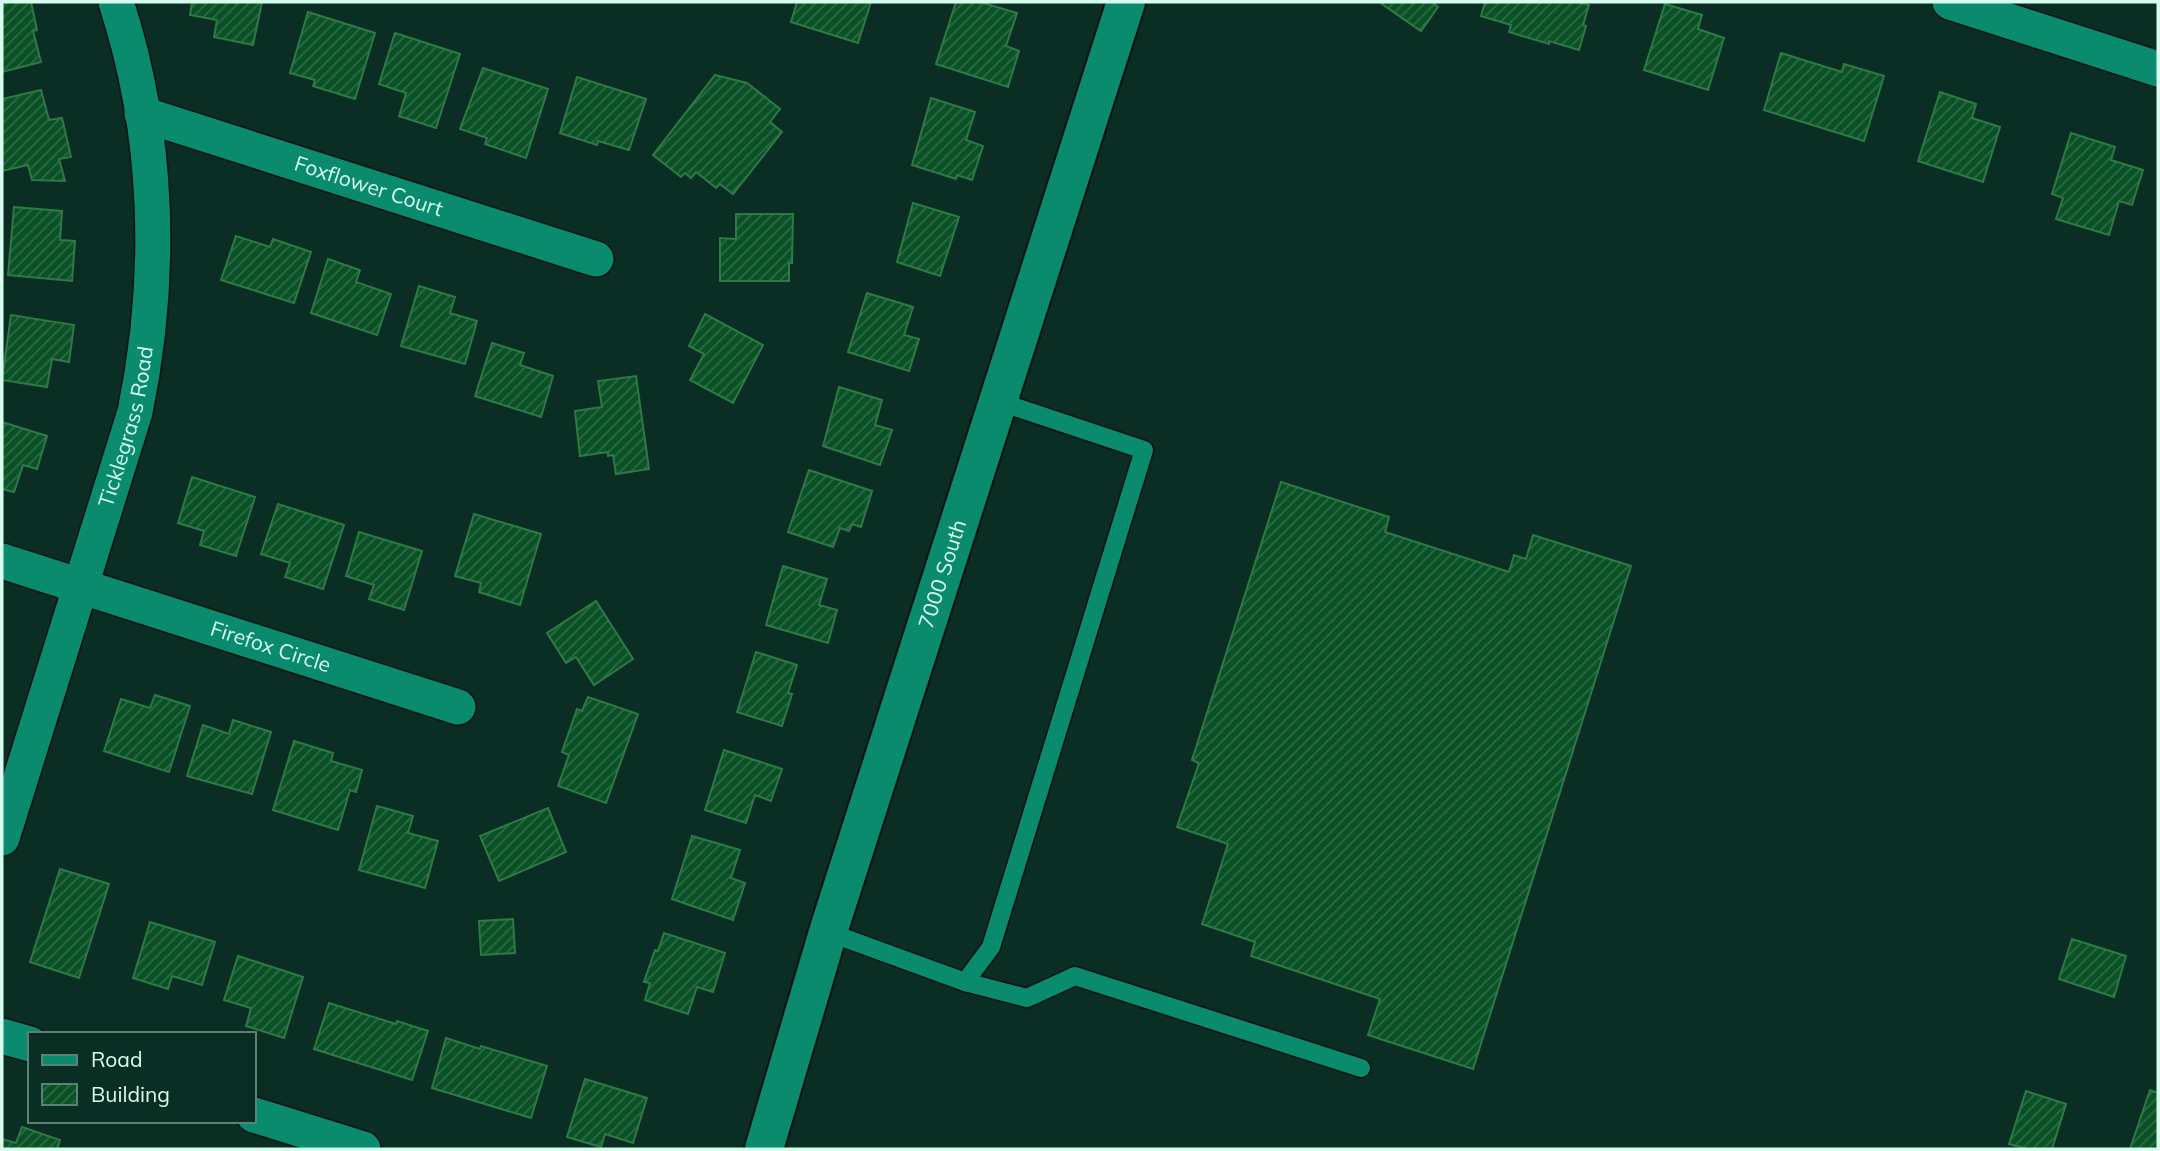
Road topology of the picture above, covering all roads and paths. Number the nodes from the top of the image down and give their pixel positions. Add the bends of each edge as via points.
1 (116, 2) edge
2 (1126, 2) edge
3 (1950, 2) edge
4 (2158, 69) edge
5 (142, 114) junction
6 (596, 260) dead end
7 (997, 401) junction
8 (2, 561) edge
9 (82, 586) junction
10 (458, 707) dead end
11 (2, 838) edge
12 (828, 932) junction
13 (965, 982) junction
14 (2, 1035) edge
15 (28, 1043) edge
16 (1361, 1068) dead end
17 (256, 1116) edge
18 (363, 1149) edge
19 (764, 1149) edge

1 - 5 street, Ticklegrass Road
2 - 7 street, 7000 South
3 - 4 street
5 - 6 street, Foxflower Court
5 - 9 street, Ticklegrass Road via 153,219 150,325 135,412
7 - 12 street, 7000 South
7 - 13 lane via 1144,450 991,947
8 - 9 street, Firefox Circle
9 - 10 street, Firefox Circle
9 - 11 street, Ticklegrass Road
12 - 13 lane
12 - 19 street, 7000 South
13 - 16 lane via 1027,998 1075,976
14 - 15 street
17 - 18 street

